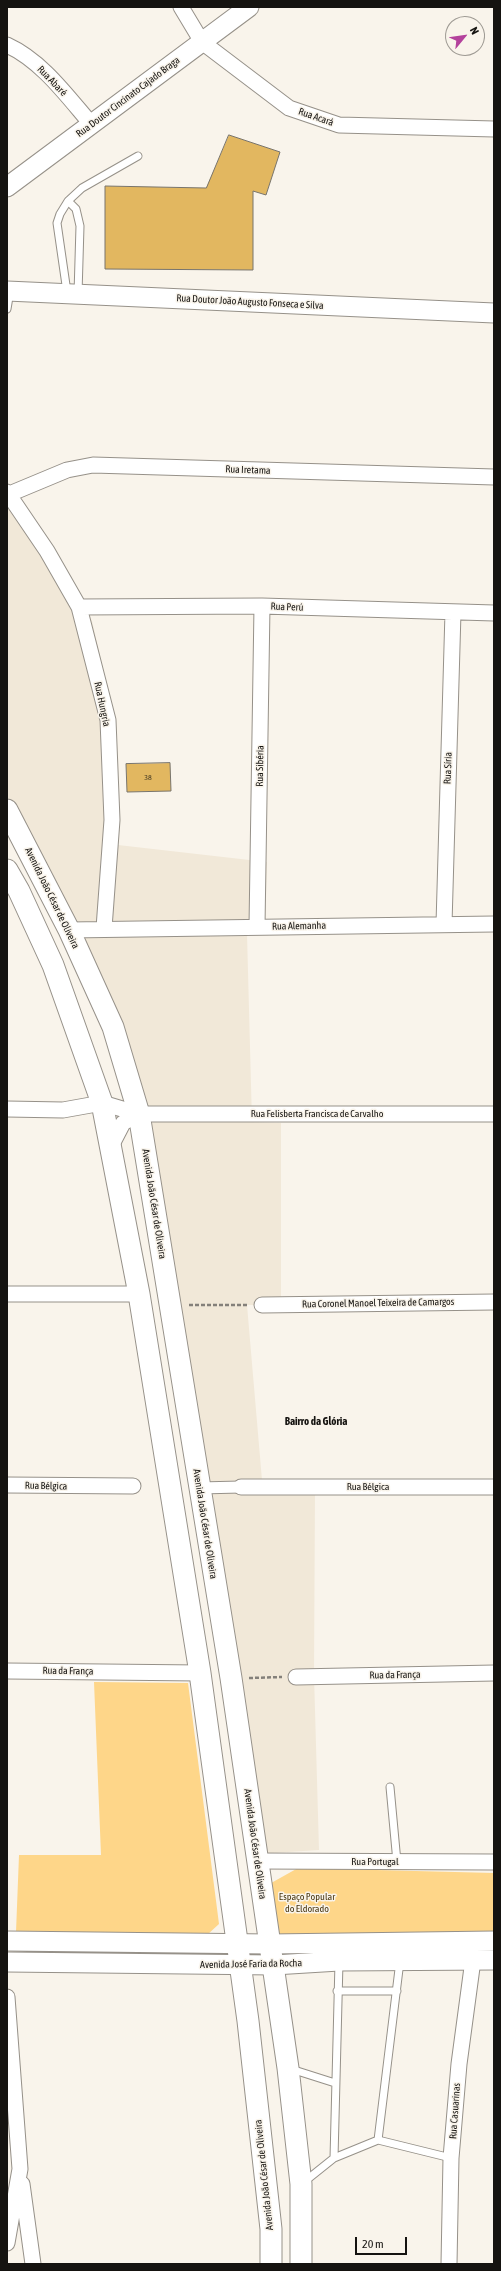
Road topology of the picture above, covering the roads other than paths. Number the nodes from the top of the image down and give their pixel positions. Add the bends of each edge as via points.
1 (181, 7) edge
2 (249, 7) edge
3 (202, 42) junction
4 (7, 45) edge
5 (92, 125) junction
6 (494, 129) edge
7 (138, 156) dead end
8 (7, 187) edge
9 (68, 201) junction
10 (73, 294) junction
11 (8, 297) edge
12 (494, 313) edge
13 (494, 476) edge
14 (8, 494) edge
15 (262, 606) junction
16 (79, 607) junction
17 (453, 612) junction
18 (494, 613) edge
19 (7, 810) edge
20 (7, 870) edge
21 (13, 891) edge
22 (444, 924) junction
23 (494, 924) edge
24 (257, 926) junction
25 (104, 928) junction
26 (69, 930) junction
27 (102, 1103) junction
28 (7, 1109) edge
29 (139, 1114) junction
30 (494, 1114) edge
31 (110, 1148) junction
32 (7, 1294) edge
33 (140, 1294) junction
34 (494, 1302) edge
35 (262, 1304) road end
36 (7, 1485) edge
37 (133, 1486) dead end
38 (494, 1487) edge
39 (199, 1488) junction
40 (241, 1488) joint
41 (7, 1671) edge
42 (200, 1673) junction
43 (494, 1673) edge
44 (296, 1677) road end
45 (390, 1787) dead end
46 (257, 1861) junction
47 (397, 1862) junction
48 (494, 1862) edge
49 (7, 1941) edge
50 (494, 1941) edge
51 (237, 1943) junction
52 (270, 1944) junction
53 (473, 1960) junction
54 (494, 1960) edge
55 (7, 1962) edge
56 (339, 1962) junction
57 (400, 1962) junction
58 (274, 1965) junction
59 (240, 1966) junction
60 (337, 1991) junction
61 (397, 1991) junction
62 (7, 1997) edge
63 (288, 2068) junction
64 (335, 2083) junction
65 (378, 2140) junction
66 (334, 2158) junction
67 (451, 2158) junction
68 (20, 2169) junction
69 (301, 2184) junction
70 (7, 2243) edge
71 (32, 2264) edge
72 (271, 2264) edge
73 (300, 2264) edge
74 (449, 2264) edge

1 - 3 street, Rua Acará
2 - 3 street, Rua Doutor Cincinato Cajado Braga
3 - 5 street, Rua Doutor Cincinato Cajado Braga
3 - 6 street, Rua Acará via 289,108 340,125
4 - 5 street, Rua Abaré via 18,50 48,75
5 - 8 street, Rua Doutor Cincinato Cajado Braga
7 - 9 lane via 82,188
9 - 10 lane via 76,209 80,226
9 - 10 lane via 57,224
10 - 11 street, Rua Doutor João Augusto Fonseca e Silva
10 - 12 street, Rua Doutor João Augusto Fonseca e Silva
13 - 14 street, Rua Iretama via 93,465 67,470
14 - 16 street, Rua Hungria via 47,551
15 - 16 street, Rua Perú
15 - 17 street, Rua Perú
15 - 24 street, Rua Sibéria
16 - 25 street, Rua Hungria via 108,720 112,820
17 - 18 street, Rua Perú
17 - 22 street, Rua Síria
19 - 26 main road, Avenida João César de Oliveira
20 - 21 main road, Avenida João César de Oliveira
21 - 27 main road, Avenida João César de Oliveira via 52,965
22 - 23 street, Rua Alemanha
22 - 24 street, Rua Alemanha
24 - 25 street, Rua Alemanha
25 - 26 street
26 - 29 main road, Avenida João César de Oliveira via 113,1027
27 - 28 street via 63,1110
27 - 29 street, Rua Felisberta Francisca de Carvalho
27 - 31 main road, Avenida João César de Oliveira
29 - 30 street, Rua Felisberta Francisca de Carvalho
29 - 31 street via 123,1123
29 - 39 main road, Avenida João César de Oliveira
31 - 33 main road, Avenida João César de Oliveira
32 - 33 street
33 - 42 main road, Avenida João César de Oliveira
34 - 35 street, Rua Coronel Manoel Teixeira de Camargos
36 - 37 street, Rua Bélgica
38 - 40 street, Rua Bélgica
39 - 40 street
39 - 46 main road, Avenida João César de Oliveira via 231,1678
41 - 42 street, Rua da França
42 - 51 main road, Avenida João César de Oliveira
43 - 44 street, Rua da França
45 - 47 lane
46 - 47 street, Rua Portugal
46 - 52 main road, Avenida João César de Oliveira
47 - 48 street, Rua Portugal
49 - 51 street, Avenida José Faria da Rocha
50 - 52 street, Avenida José Faria da Rocha
51 - 52 street, Avenida José Faria da Rocha
51 - 59 main road, Avenida João César de Oliveira
52 - 58 main road, Avenida João César de Oliveira
53 - 54 street, Avenida José Faria da Rocha
53 - 57 street, Avenida José Faria da Rocha
53 - 67 street, Rua Casuarinas via 458,2064
55 - 59 street, Avenida José Faria da Rocha
56 - 57 street, Avenida José Faria da Rocha
56 - 58 street, Avenida José Faria da Rocha
56 - 60 lane
57 - 61 lane
58 - 59 street, Avenida José Faria da Rocha
58 - 63 main road, Avenida João César de Oliveira
59 - 72 main road, Avenida João César de Oliveira via 271,2229
60 - 61 lane
60 - 64 lane
61 - 65 lane
62 - 68 street
63 - 64 lane
63 - 69 main road, Avenida João César de Oliveira
64 - 66 lane
65 - 66 lane
65 - 67 lane
66 - 69 lane
67 - 74 street, Rua Casuarinas
68 - 70 street
68 - 71 street
69 - 73 main road, Avenida João César de Oliveira

